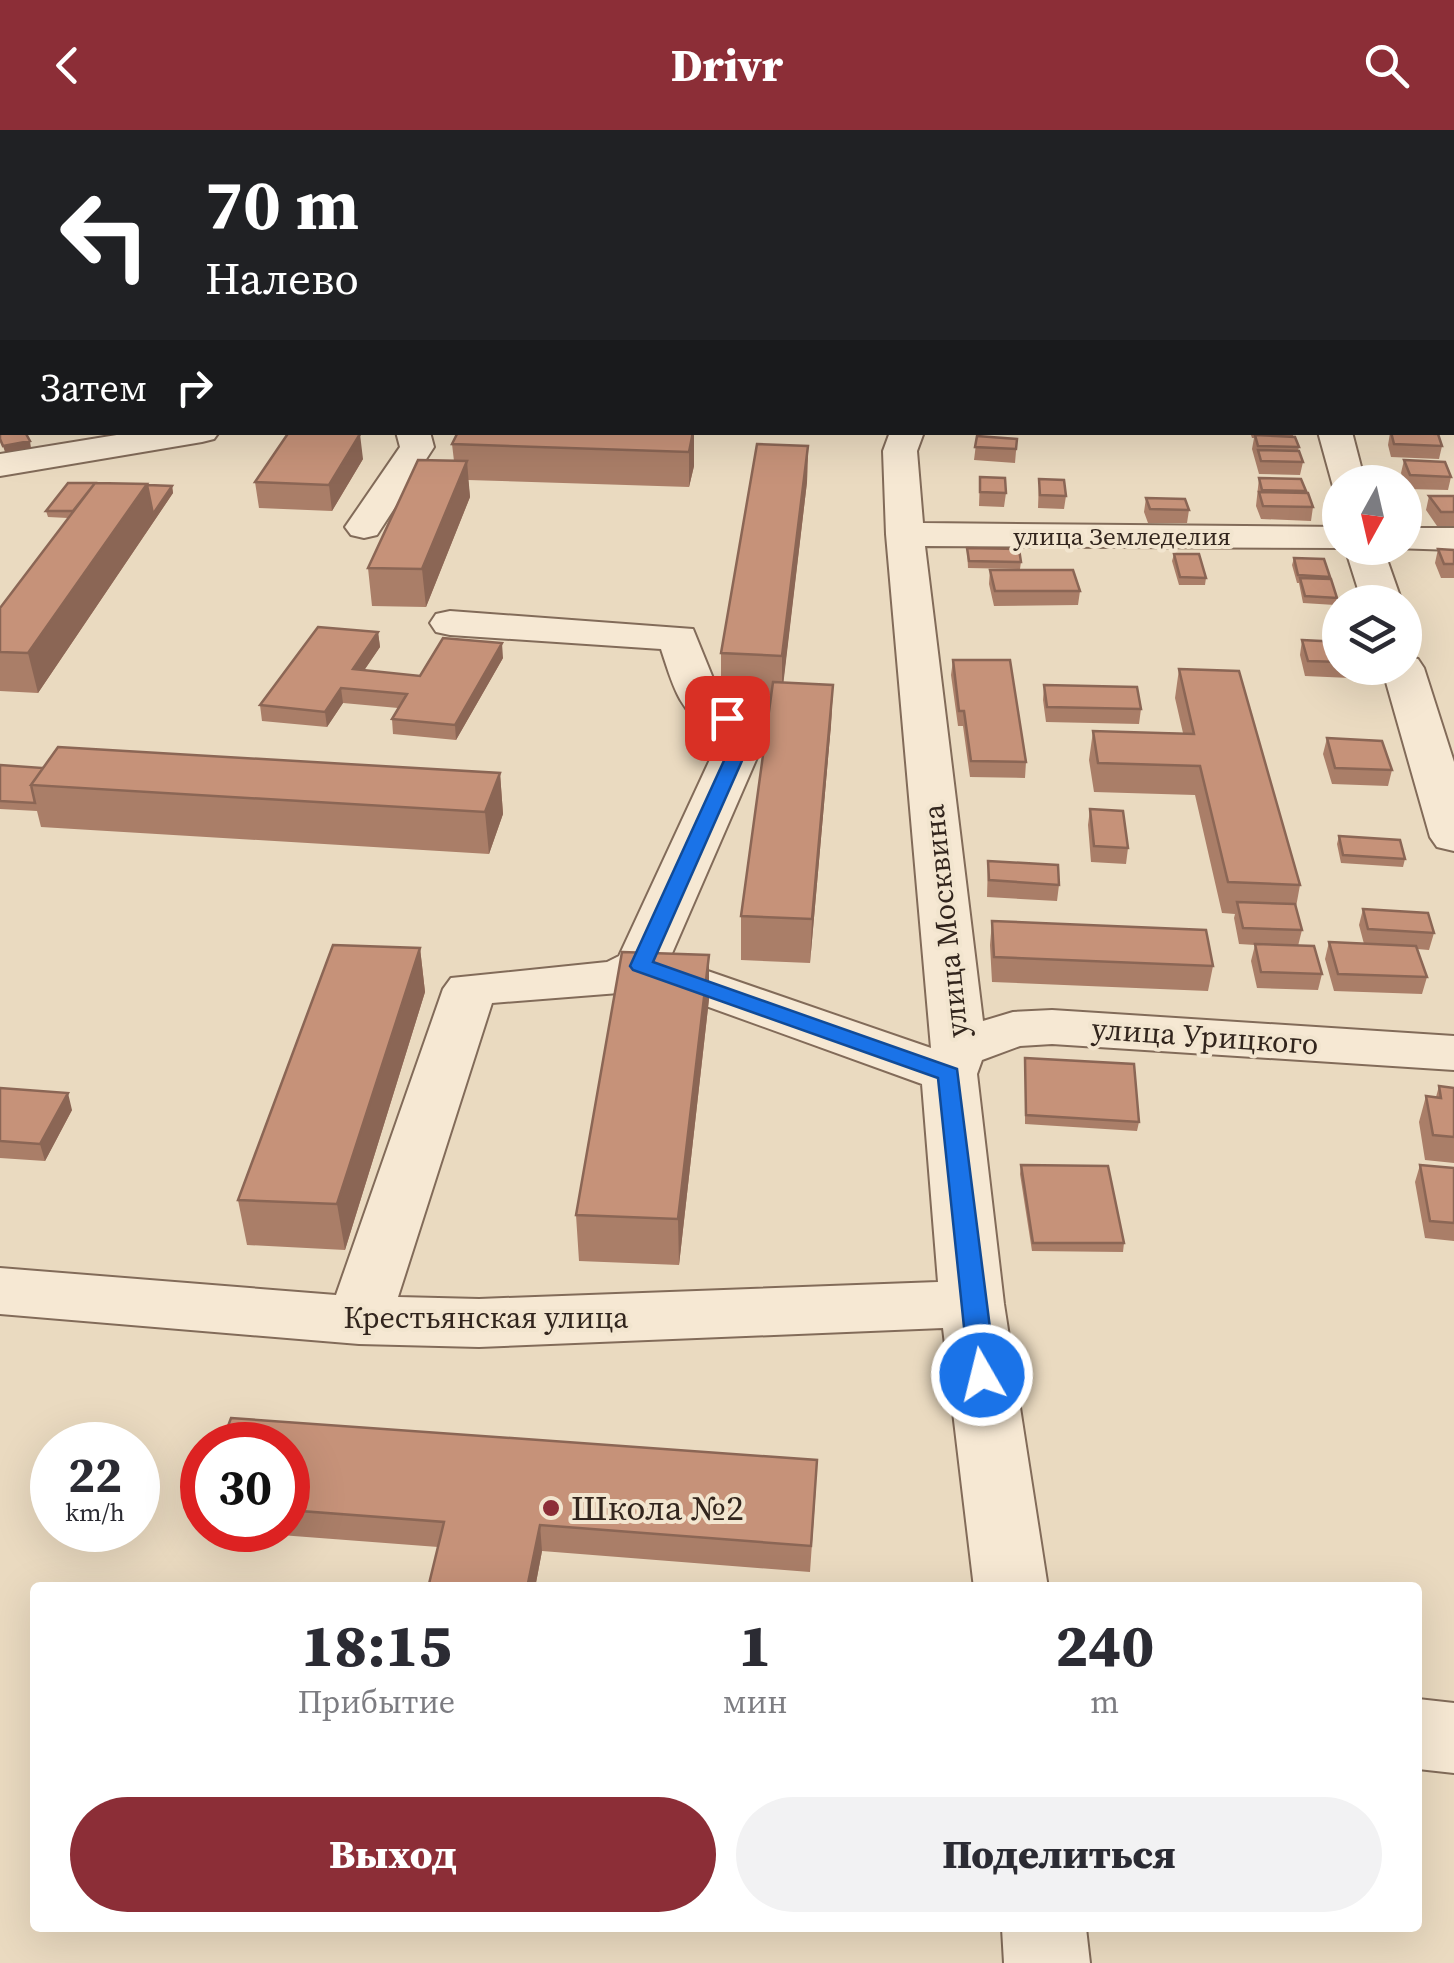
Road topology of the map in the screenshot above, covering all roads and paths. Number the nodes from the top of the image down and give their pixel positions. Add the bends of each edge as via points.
1 (184, 435) edge
2 (414, 435) edge
3 (906, 435) edge
4 (1336, 435) edge
5 (0, 465) edge
6 (1343, 465) edge
7 (364, 527) dead end
8 (905, 534) junction
9 (1322, 538) edge
10 (1422, 539) edge
11 (1454, 539) edge
12 (450, 623) dead end
13 (1414, 685) edge
14 (1437, 720) edge
15 (1454, 837) edge
16 (641, 966) junction
17 (1454, 1052) edge
18 (954, 1061) junction
19 (0, 1292) edge
20 (972, 1304) junction
21 (359, 1320) junction
22 (1010, 1582) edge
23 (1422, 1734) edge
24 (1454, 1738) edge
25 (1044, 1932) edge
26 (1047, 1963) edge

1 - 5 street
2 - 7 street via 416,448
3 - 8 street, улица Москвина via 900,451
4 - 6 street
8 - 9 street, улица Земледелия
8 - 18 street, улица Москвина
10 - 11 street
12 - 16 street via 678,638 704,705 727,718 736,754
13 - 14 street
14 - 15 street
16 - 18 street
16 - 21 street via 619,977 470,989
17 - 18 street, улица Урицкого via 1052,1026 1013,1029
18 - 20 street, улица Москвина
19 - 21 street, Крестьянская улица
20 - 21 street, Крестьянская улица via 479,1324
20 - 22 street, улица Москвина
23 - 24 street
25 - 26 street

